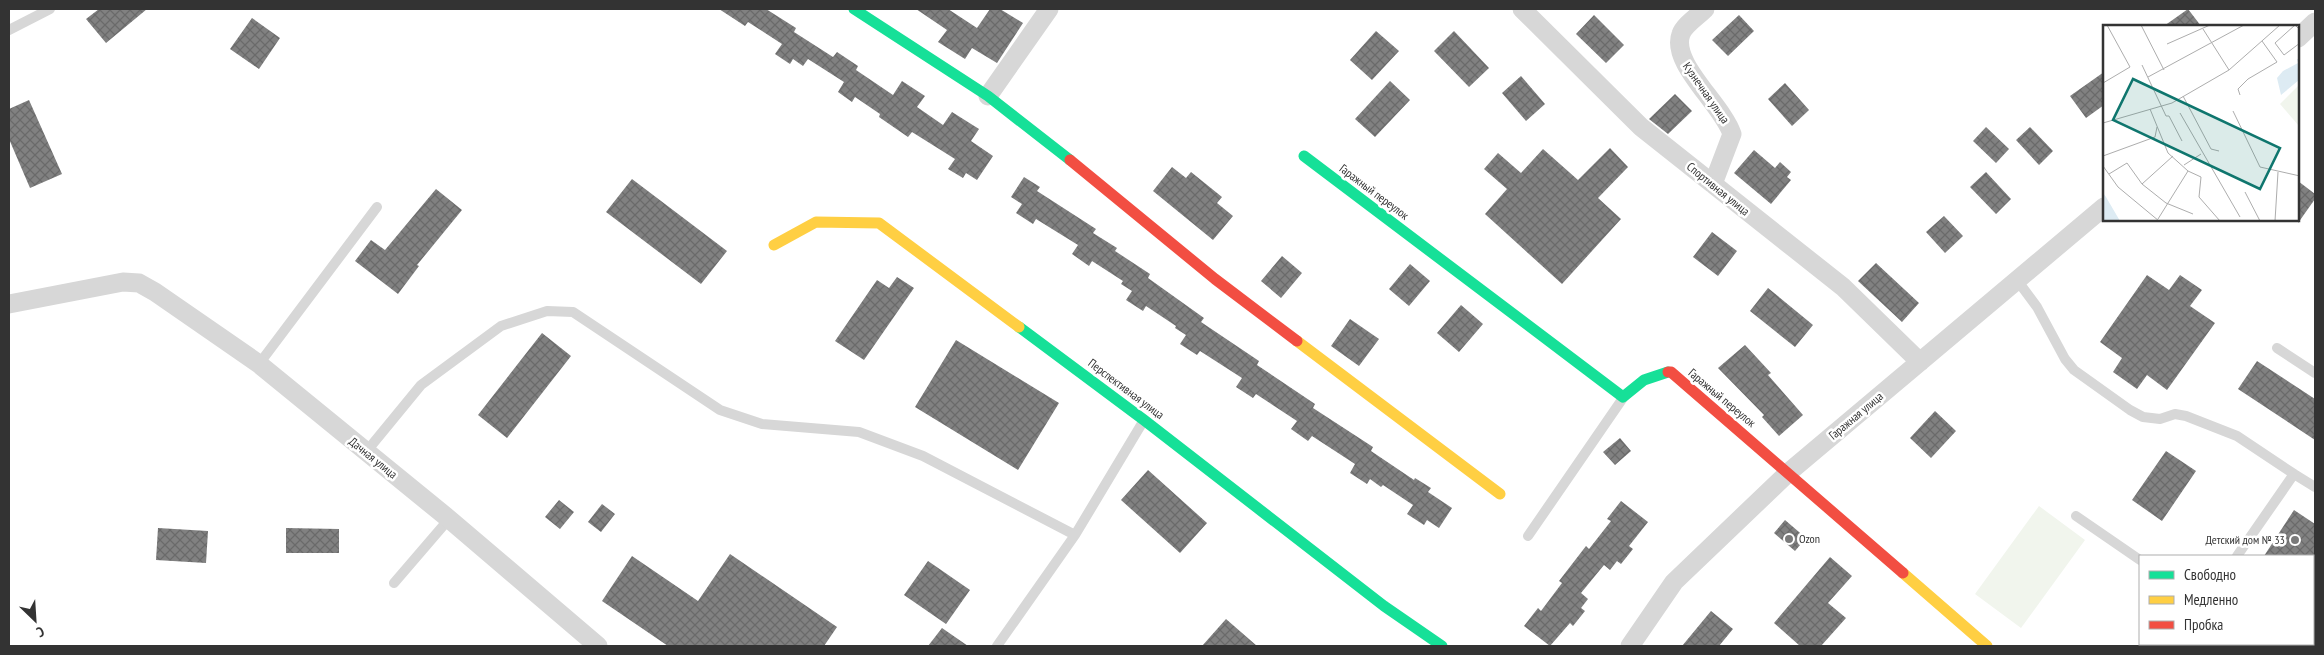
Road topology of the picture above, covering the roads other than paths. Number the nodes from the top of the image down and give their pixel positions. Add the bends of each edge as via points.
1 (50, 9) edge
2 (854, 9) edge
3 (1049, 9) edge
4 (1522, 9) edge
5 (1705, 9) edge
6 (2315, 22) edge
7 (9, 30) edge
8 (2299, 37) edge
9 (988, 96) junction
10 (1304, 156) dead end
11 (1713, 184) junction
12 (377, 207) dead end
13 (2103, 208) edge
14 (774, 245) dead end
15 (2017, 280) junction
16 (9, 304) edge
17 (2277, 348) dead end
18 (1920, 362) junction
19 (259, 364) junction
20 (2315, 373) edge
21 (1623, 397) junction
22 (1144, 420) junction
23 (366, 452) junction
24 (1789, 472) junction
25 (2294, 474) junction
26 (2315, 487) edge
27 (1500, 494) dead end
28 (2076, 516) dead end
29 (449, 519) junction
30 (1075, 536) junction
31 (1528, 536) dead end
32 (2238, 555) edge
33 (2139, 559) edge
34 (394, 583) dead end
35 (598, 646) edge
36 (997, 646) edge
37 (1442, 646) edge
38 (1630, 646) edge
39 (1987, 646) edge

1 - 7 lane
2 - 9 street
3 - 9 street
4 - 11 street, Спортивная улица via 1641,127
5 - 11 street, Кузнечная улица via 1682,32 1679,43 1682,58 1722,114 1732,134
6 - 8 street
9 - 27 street via 1215,279
10 - 21 street, Гаражный переулок
11 - 18 street, Спортивная улица via 1842,288
12 - 19 lane
13 - 15 street, Гаражная улица
14 - 22 street, Перспективная улица via 816,222 879,223
15 - 18 street, Гаражная улица
15 - 25 lane via 2037,306 2074,370 2130,410 2143,417 2160,419 2175,414 2186,416 2237,436
16 - 19 street, Дачная улица via 123,282 139,283
17 - 20 lane
18 - 24 street, Гаражная улица
19 - 23 street, Дачная улица
21 - 24 street, Гаражный переулок via 1639,382 1654,374 1671,372
21 - 31 lane
22 - 30 lane
22 - 37 street, Перспективная улица via 1384,606
23 - 29 street, Дачная улица
23 - 30 lane via 420,385 501,326 547,311 573,312 720,410 762,424 859,432 923,456
24 - 38 street, Гаражная улица via 1674,582
24 - 39 street, Гаражный переулок
25 - 26 lane
25 - 32 lane
28 - 33 lane
29 - 34 lane
29 - 35 street, Дачная улица
30 - 36 lane

